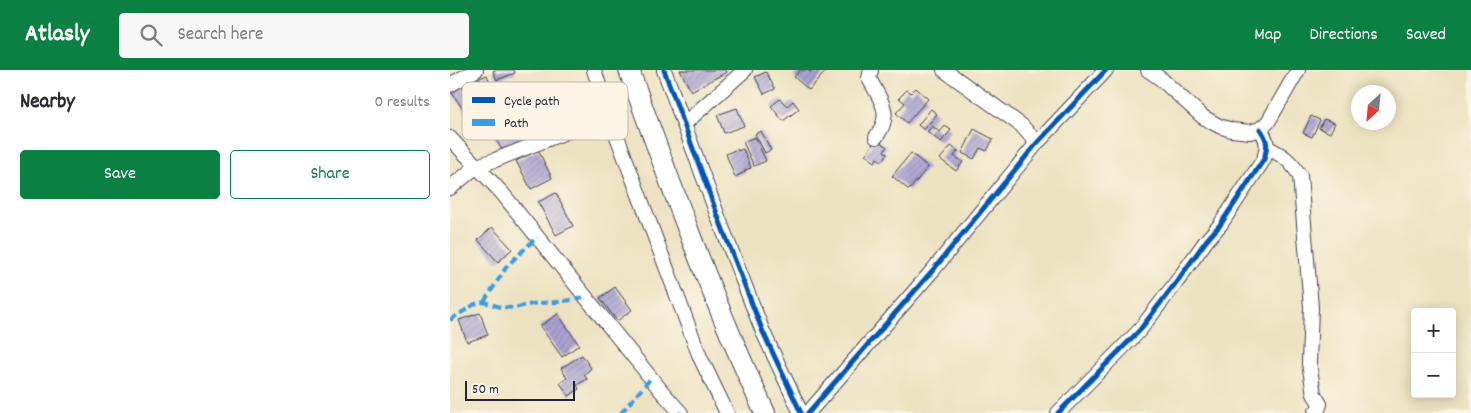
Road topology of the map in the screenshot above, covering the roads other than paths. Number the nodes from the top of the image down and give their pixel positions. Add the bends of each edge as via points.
1 (476, 70) edge
2 (594, 70) edge
3 (629, 70) edge
4 (664, 70) edge
5 (745, 70) edge
6 (871, 70) edge
7 (944, 70) edge
8 (1106, 70) edge
9 (1148, 70) edge
10 (1298, 70) edge
11 (598, 82) edge
12 (450, 85) edge
13 (684, 124) junction
14 (1260, 129) junction
15 (876, 137) dead end
16 (450, 138) edge
17 (544, 140) edge
18 (618, 140) edge
19 (1037, 144) junction
20 (1268, 148) junction
21 (477, 166) junction
22 (450, 188) edge
23 (681, 413) edge
24 (727, 413) edge
25 (765, 413) edge
26 (801, 413) edge
27 (808, 413) edge
28 (1058, 413) edge
29 (1315, 413) edge

1 - 12 street
2 - 11 street
3 - 25 main road via 734,347
4 - 13 street
5 - 13 street
6 - 15 street via 869,78 885,107 885,120
7 - 19 street via 1021,125
8 - 19 street
9 - 14 street via 1219,126 1250,132
10 - 14 street via 1268,122
13 - 26 street via 760,323
14 - 20 street
16 - 21 street
17 - 21 street
18 - 24 street via 700,357
19 - 27 street
20 - 28 street via 1220,225 1161,302 1138,331
20 - 29 street via 1292,163 1300,176 1312,307 1309,363 1314,394 1320,404
21 - 22 street
21 - 23 street

